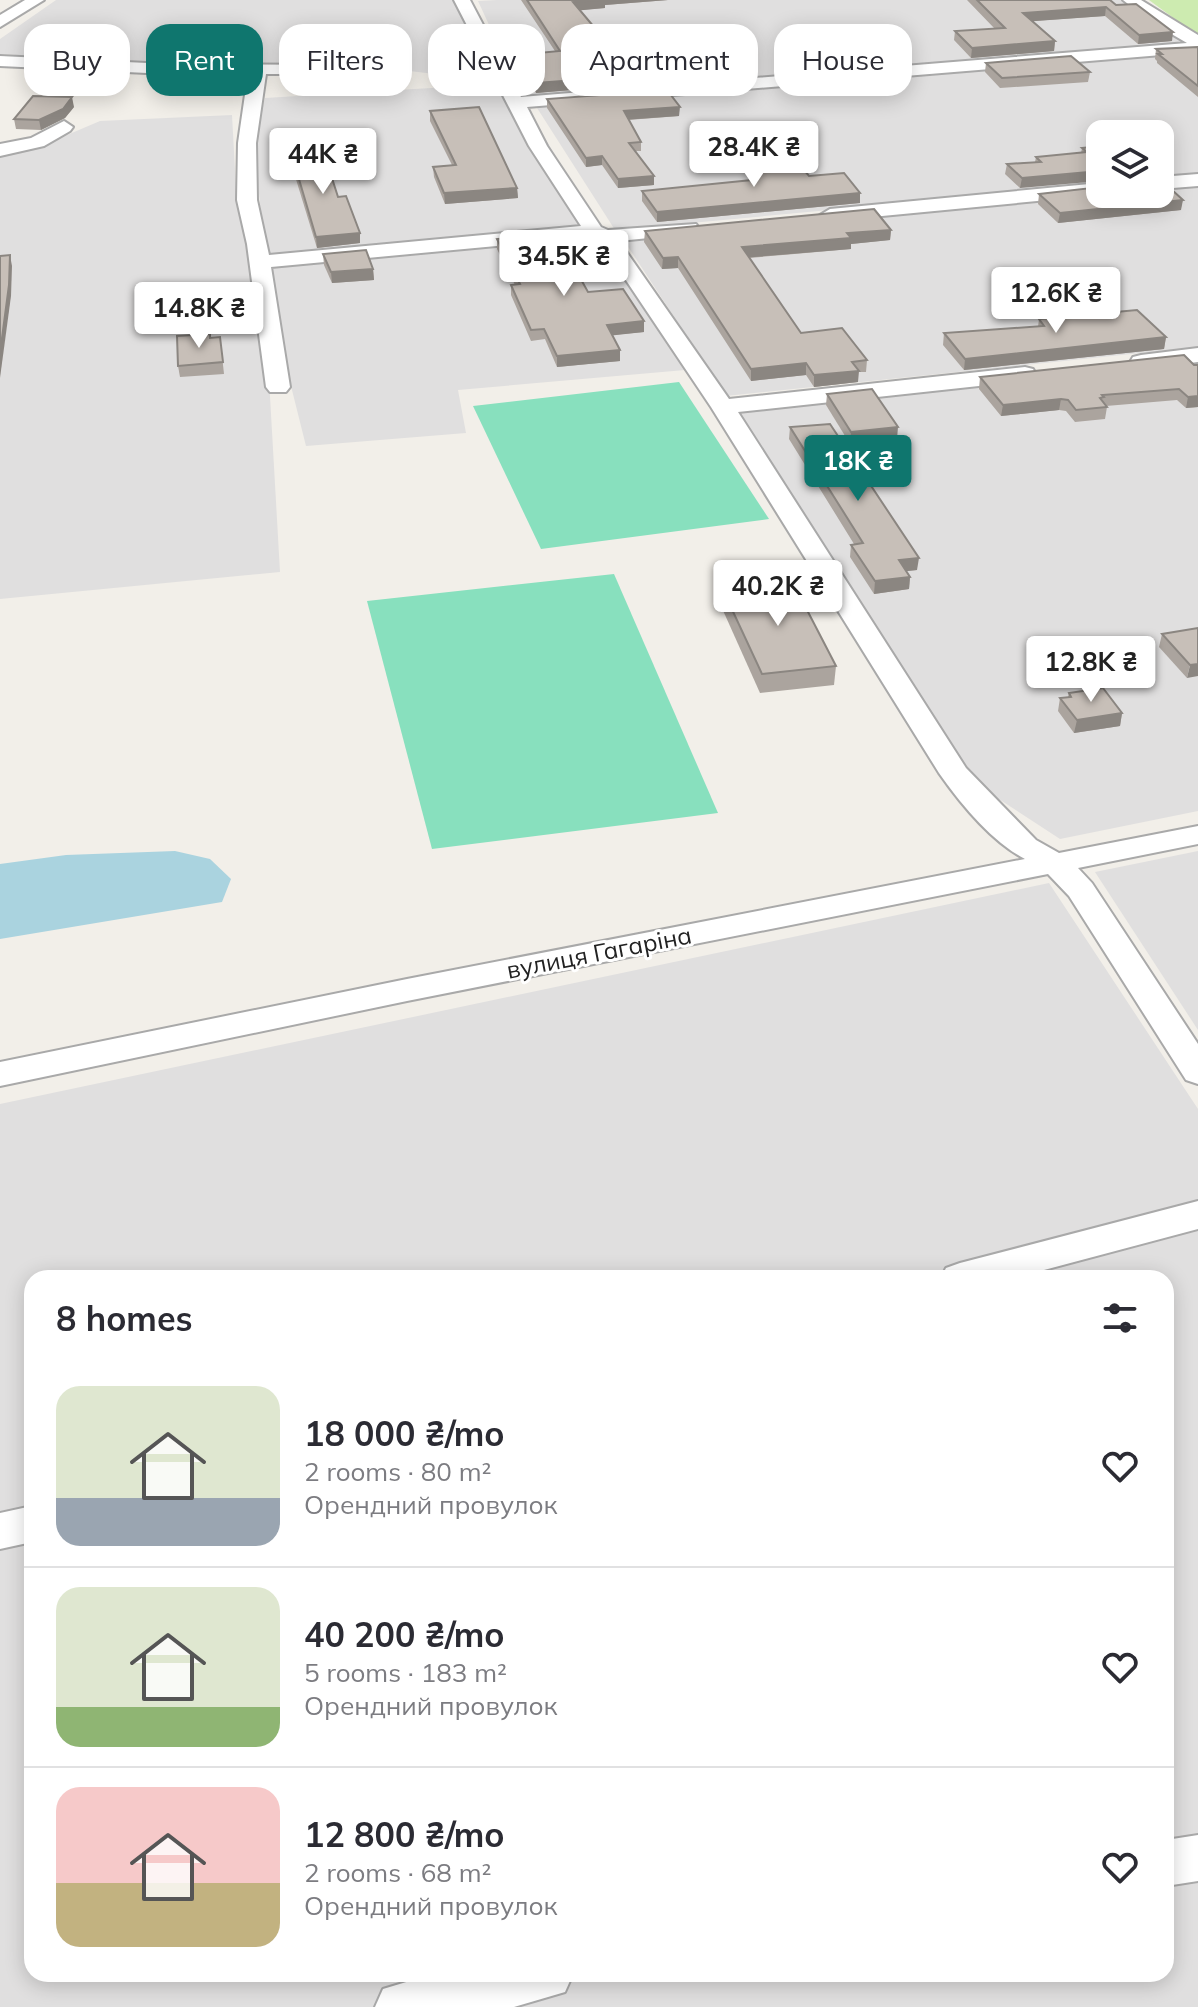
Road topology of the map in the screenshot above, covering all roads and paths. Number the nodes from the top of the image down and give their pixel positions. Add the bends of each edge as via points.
1 (36, 0) edge
2 (462, 0) edge
3 (1131, 0) edge
4 (0, 22) edge
5 (1198, 43) edge
6 (0, 61) edge
7 (146, 68) edge
8 (254, 96) edge
9 (516, 103) junction
10 (64, 127) edge
11 (0, 150) edge
12 (1198, 180) edge
13 (1174, 182) edge
14 (1086, 190) edge
15 (807, 217) edge
16 (714, 226) edge
17 (600, 233) junction
18 (258, 262) junction
19 (1198, 355) edge
20 (1119, 364) edge
21 (1056, 371) edge
22 (278, 387) dead end
23 (723, 407) junction
24 (1198, 835) edge
25 (1055, 863) junction
26 (1198, 1072) edge
27 (0, 1074) edge
28 (1198, 1215) edge
29 (990, 1270) edge
30 (24, 1526) edge
31 (0, 1531) edge
32 (1198, 1858) edge
33 (1174, 1862) edge
34 (512, 1982) edge
35 (401, 2007) edge

1 - 4 street
2 - 9 street
3 - 5 street
5 - 9 street
6 - 7 street
8 - 18 street via 247,200
9 - 17 street via 538,146
10 - 11 street via 37,142
12 - 13 street
14 - 15 street
16 - 17 street
17 - 18 street
17 - 23 street
18 - 22 street
19 - 20 street
21 - 23 street
23 - 25 street via 954,773 1025,847
24 - 25 street, вулиця Гагаріна
25 - 26 street via 1081,890
25 - 27 street, вулиця Гагаріна
28 - 29 street
30 - 31 street
32 - 33 street
34 - 35 street

